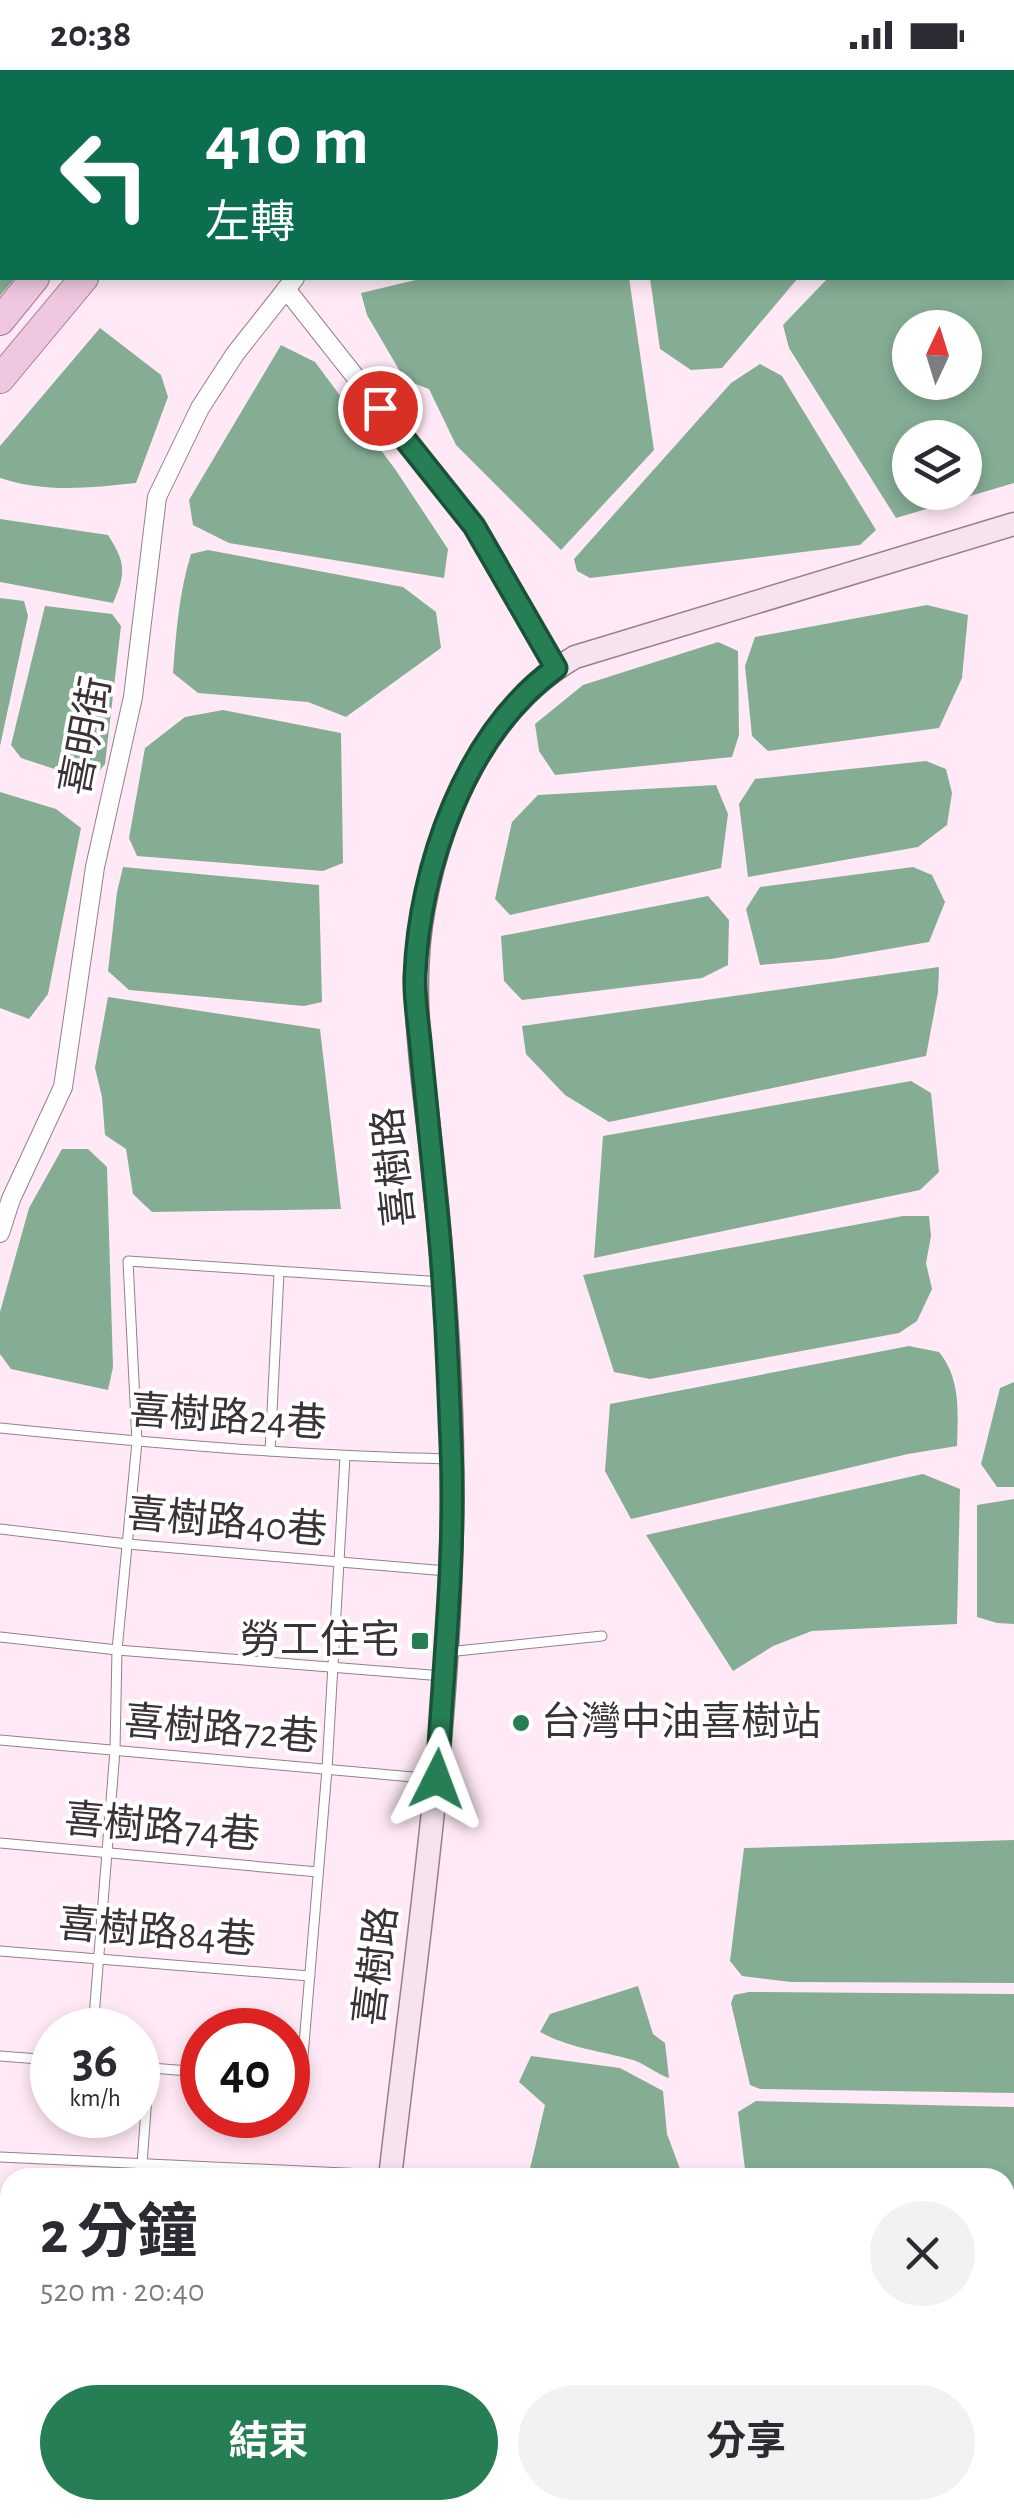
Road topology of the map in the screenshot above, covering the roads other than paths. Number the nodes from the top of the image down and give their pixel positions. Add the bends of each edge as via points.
1 (33, 280) edge
2 (82, 280) edge
3 (290, 283) edge
4 (0, 321) edge
5 (0, 379) edge
6 (1014, 524) edge
7 (556, 668) junction
8 (0, 1233) edge
9 (278, 1273) junction
10 (444, 1282) junction
11 (0, 1428) edge
12 (137, 1442) junction
13 (270, 1451) junction
14 (345, 1456) junction
15 (452, 1459) junction
16 (0, 1530) edge
17 (127, 1544) junction
18 (338, 1564) junction
19 (450, 1571) junction
20 (602, 1636) dead end
21 (0, 1637) edge
22 (118, 1650) junction
23 (444, 1664) junction
24 (331, 1665) junction
25 (0, 1740) edge
26 (115, 1750) junction
27 (327, 1769) junction
28 (437, 1779) junction
29 (0, 1844) edge
30 (107, 1853) junction
31 (318, 1872) junction
32 (0, 1951) edge
33 (98, 1958) junction
34 (310, 1976) junction
35 (95, 2008) edge
36 (307, 2008) edge
37 (0, 2056) edge
38 (30, 2058) edge
39 (142, 2138) edge
40 (0, 2157) edge
41 (142, 2166) junction
42 (192, 2168) edge
43 (391, 2168) edge

1 - 4 main road
2 - 5 main road
3 - 7 street via 474,526
3 - 8 street, 喜明街 via 200,408 156,498 133,697 95,866 63,1087
6 - 7 street, 喜樹路 via 615,643
7 - 10 street, 喜樹路 via 497,729 458,790 423,910 416,1001
9 - 10 lane
9 - 12 lane via 128,1261
9 - 13 lane
10 - 15 street, 喜樹路
11 - 12 lane, 喜樹路24巷
12 - 13 lane, 喜樹路24巷
12 - 17 lane
13 - 14 lane, 喜樹路24巷
14 - 15 lane, 喜樹路24巷
14 - 18 lane
15 - 19 street, 喜樹路
16 - 17 lane, 喜樹路40巷
17 - 18 lane, 喜樹路40巷
17 - 22 lane
18 - 19 lane, 喜樹路40巷
18 - 24 lane
19 - 23 street, 喜樹路
20 - 23 lane
21 - 22 lane
22 - 24 lane
22 - 26 lane
23 - 24 lane
23 - 28 street, 喜樹路
24 - 27 lane
25 - 26 lane, 喜樹路72巷
26 - 27 lane, 喜樹路72巷
26 - 30 lane
27 - 28 lane, 喜樹路72巷
27 - 31 lane
28 - 43 street, 喜樹路
29 - 30 lane, 喜樹路74巷
30 - 31 lane, 喜樹路74巷
30 - 33 lane
31 - 34 lane
32 - 33 lane, 喜樹路84巷
33 - 34 lane, 喜樹路84巷
33 - 35 lane
34 - 36 lane
37 - 38 lane
39 - 41 lane
40 - 41 lane
41 - 42 lane

